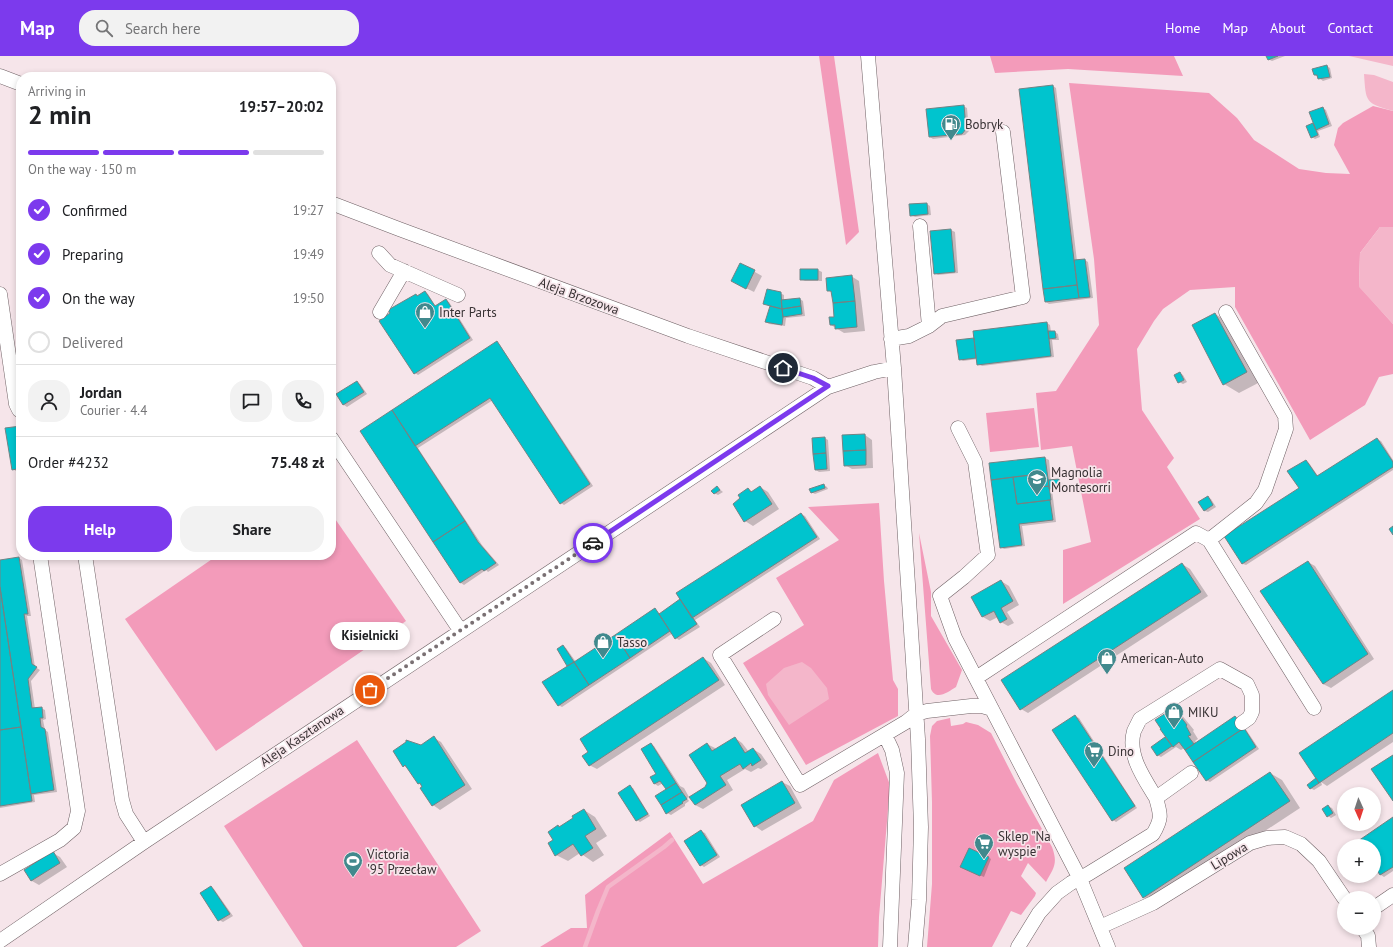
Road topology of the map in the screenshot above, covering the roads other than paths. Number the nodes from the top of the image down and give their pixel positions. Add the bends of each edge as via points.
1 (868, 56) edge
2 (0, 76) edge
3 (16, 82) edge
4 (1003, 132) dead end
5 (336, 205) edge
6 (920, 226) dead end
7 (379, 253) dead end
8 (404, 271) junction
9 (0, 294) edge
10 (458, 296) dead end
11 (380, 312) dead end
12 (1226, 312) dead end
13 (929, 326) junction
14 (891, 339) junction
15 (894, 368) junction
16 (828, 386) junction
17 (16, 404) edge
18 (958, 428) dead end
19 (336, 445) edge
20 (1209, 540) junction
21 (41, 560) edge
22 (86, 560) edge
23 (774, 619) dead end
24 (460, 630) junction
25 (976, 678) junction
26 (1314, 708) dead end
27 (992, 709) junction
28 (916, 714) junction
29 (1242, 723) dead end
30 (884, 735) junction
31 (1191, 773) dead end
32 (1156, 798) junction
33 (144, 842) junction
34 (0, 874) edge
35 (1080, 879) junction
36 (1339, 891) edge
37 (1393, 895) edge
38 (1381, 903) edge
39 (1100, 927) junction
40 (1367, 935) edge
41 (0, 941) edge
42 (890, 947) edge
43 (915, 947) edge
44 (1018, 947) edge
45 (1108, 947) edge
46 (1369, 947) edge

1 - 14 street
2 - 3 street
4 - 13 street via 1022,298 942,316
5 - 16 street, Aleja Brzozowa via 674,330 813,378
6 - 13 street
7 - 8 street via 390,265
8 - 10 street
8 - 11 street
9 - 17 street
12 - 20 street via 1285,416 1286,429 1265,490 1256,503
13 - 14 street via 909,336
14 - 15 street
15 - 16 street, Aleja Kasztanowa
15 - 28 street
16 - 24 street, Aleja Kasztanowa
18 - 25 street via 975,462 988,555 940,596 955,638
19 - 24 street
20 - 25 street via 1196,533
20 - 26 street
21 - 34 street via 78,811 74,828 60,840
22 - 33 street via 122,800 126,814
23 - 30 street via 720,655 800,785
24 - 33 street, Aleja Kasztanowa
25 - 27 street
27 - 28 street via 982,706 961,707
27 - 35 street
28 - 30 street
28 - 43 street via 921,826
29 - 32 street via 1252,712 1252,695 1246,684 1220,669 1140,719 1134,731 1134,756
30 - 42 street via 892,750 897,773
31 - 32 street
32 - 35 street via 1160,823 1153,834
33 - 41 street, Aleja Kasztanowa
35 - 39 street
35 - 44 street via 1057,893 1046,904
36 - 39 street, Lipowa via 1319,861 1302,844 1285,837 1267,838 1250,843 1153,903
37 - 38 street
39 - 45 street
40 - 46 street

